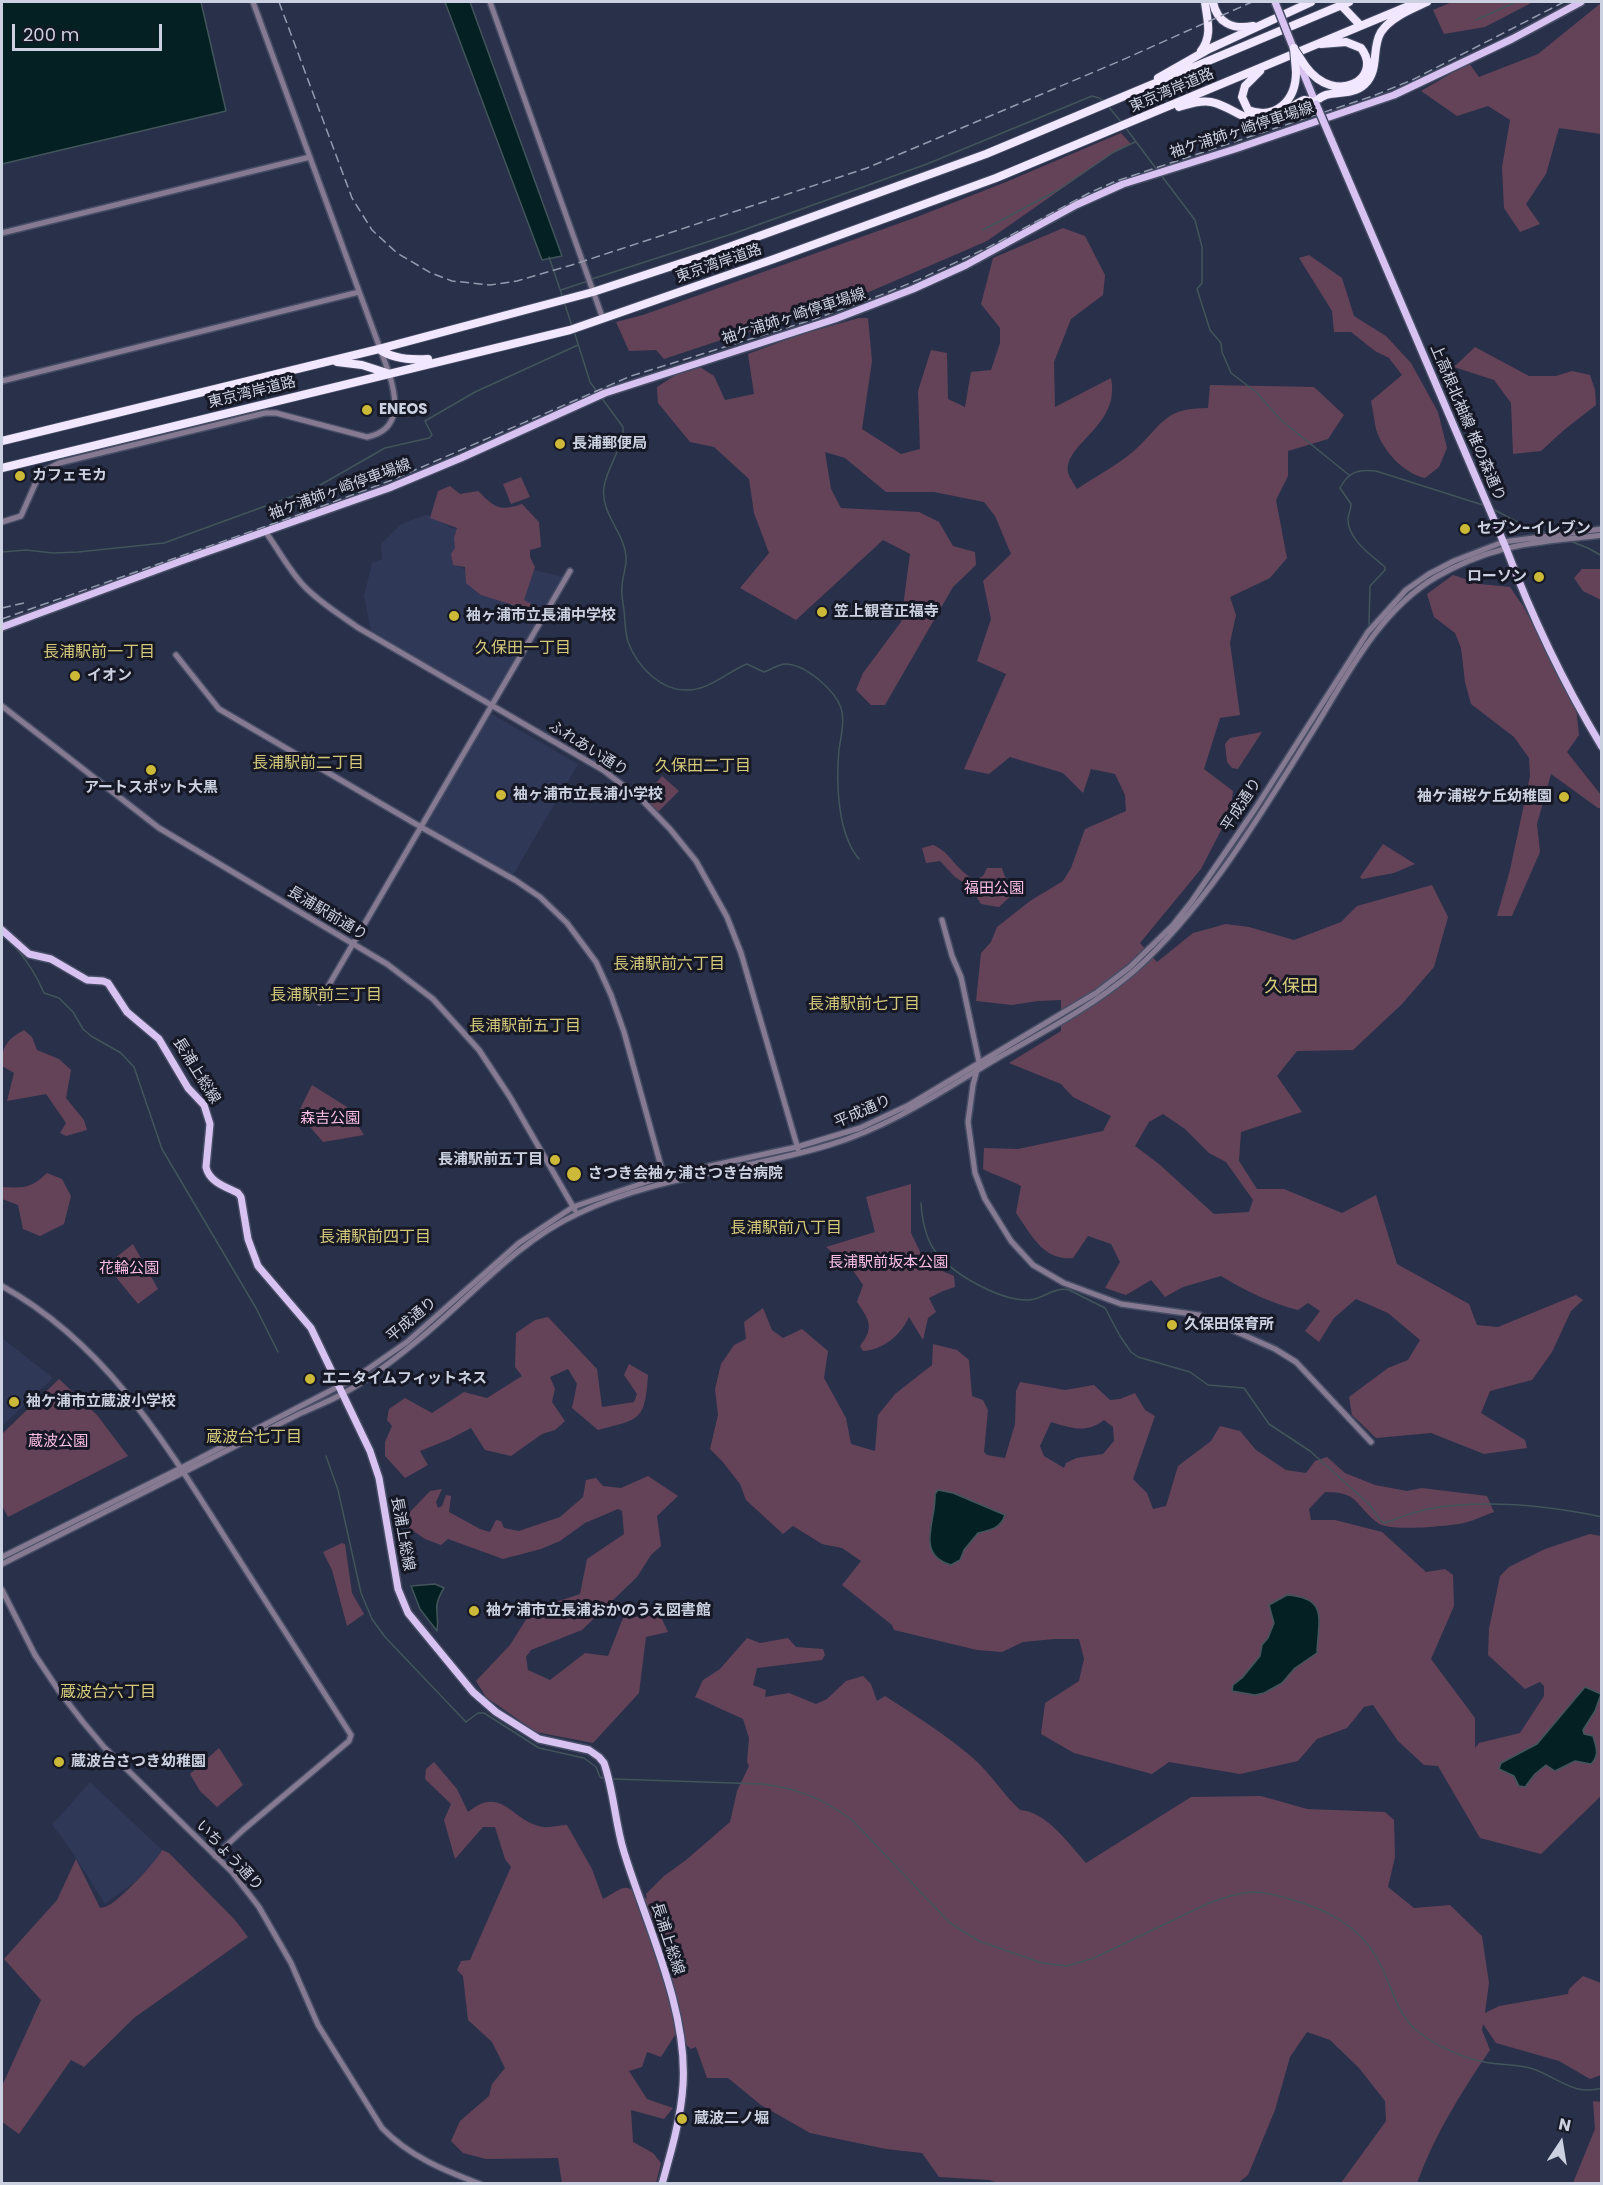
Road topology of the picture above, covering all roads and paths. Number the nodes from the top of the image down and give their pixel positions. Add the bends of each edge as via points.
1 (253, 2) edge
2 (490, 2) edge
3 (1205, 2) edge
4 (1213, 2) edge
5 (1275, 2) edge
6 (1311, 2) edge
7 (1418, 2) edge
8 (1427, 2) edge
9 (1581, 2) edge
10 (1345, 3) edge
11 (1261, 24) junction
12 (1360, 25) junction
13 (1312, 45) junction
14 (1294, 48) joint
15 (1198, 54) junction
16 (1276, 60) junction
17 (1302, 70) junction
18 (1125, 97) junction
19 (1316, 103) junction
20 (1151, 114) junction
21 (310, 157) junction
22 (2, 233) edge
23 (592, 290) junction
24 (359, 292) junction
25 (603, 319) junction
26 (379, 349) junction
27 (459, 355) junction
28 (330, 361) junction
29 (389, 373) junction
30 (2, 381) edge
31 (2, 441) edge
32 (2, 468) edge
33 (2, 522) edge
34 (1602, 529) edge
35 (265, 531) junction
36 (1602, 535) edge
37 (1504, 545) junction
38 (570, 571) dead end
39 (2, 627) edge
40 (176, 655) dead end
41 (491, 705) junction
42 (2, 706) edge
43 (1602, 747) edge
44 (421, 827) junction
45 (942, 920) dead end
46 (2, 930) edge
47 (353, 944) junction
48 (319, 1002) dead end
49 (979, 1062) junction
50 (977, 1071) junction
51 (799, 1150) junction
52 (665, 1178) junction
53 (573, 1207) junction
54 (577, 1214) junction
55 (2, 1286) edge
56 (338, 1386) junction
57 (343, 1394) junction
58 (1371, 1442) dead end
59 (183, 1470) junction
60 (2, 1557) edge
61 (2, 1564) edge
62 (2, 1590) edge
63 (216, 1856) junction
64 (480, 2184) edge
65 (662, 2184) edge

1 - 21 street
2 - 23 street
3 - 15 highway via 1208,38
4 - 11 highway via 1216,13 1228,25 1240,28
5 - 14 main road, bridge
6 - 11 highway
7 - 12 highway, 東京湾岸道路
8 - 19 highway via 1381,32 1373,73 1364,85 1346,94 1326,94
9 - 35 main road, 袖ケ浦姉ヶ崎停車場線 via 1394,95 1123,184 914,289 835,319 605,393 421,475
10 - 12 highway
10 - 18 highway, 東京湾岸道路
11 - 15 highway
12 - 13 highway, 東京湾岸道路
13 - 16 highway, 東京湾岸道路
13 - 17 highway via 1354,44 1364,53 1366,69 1357,82 1334,88
14 - 17 highway, bridge
15 - 18 highway
16 - 17 highway via 1245,86 1242,97 1248,110 1259,114 1280,108 1293,93
16 - 20 highway, 東京湾岸道路
17 - 19 main road
18 - 23 highway, 東京湾岸道路 via 986,154 715,252
19 - 20 highway via 1304,100 1276,118 1259,121 1209,101
19 - 37 main road, 上高根北袖線 椎の森通り, bridge
20 - 25 highway, 東京湾岸道路 via 996,178
21 - 22 street
21 - 24 street
23 - 25 street
23 - 26 highway, 東京湾岸道路
24 - 26 street
24 - 30 street
25 - 27 highway, 東京湾岸道路
26 - 27 highway via 411,359
26 - 28 highway, 東京湾岸道路
26 - 29 street
27 - 29 highway, 東京湾岸道路
28 - 29 highway
28 - 31 highway, 東京湾岸道路
29 - 32 highway, 東京湾岸道路
29 - 33 street via 396,407 391,420 375,435 359,436 265,413 52,465 37,478 21,516
34 - 37 street, 平成通り
35 - 39 main road, 袖ケ浦姉ヶ崎停車場線
35 - 41 street, ふれあい通り via 293,573 329,608
36 - 37 street, 平成通り
37 - 43 main road, 上高根北袖線 椎の森通り via 1546,643
37 - 49 street, 平成通り via 1454,561 1429,574 1386,610 1173,925 1130,967 1096,993
37 - 50 street, 平成通り via 1433,579 1390,615 1260,813 1177,929 1100,998
38 - 41 street
40 - 44 street via 219,709
41 - 44 street
41 - 51 street, ふれあい通り via 625,786 657,813 689,851 721,904 737,943
42 - 47 street, 長浦駅前通り via 159,828
44 - 47 street
44 - 52 street via 526,886 567,923 588,950 605,979 624,1032
45 - 49 street via 961,977
46 - 56 main road, 長浦上総線 via 29,954 51,959 87,980 105,981 127,1012 159,1039 188,1088 204,1105 210,1124 207,1173 241,1197 248,1239 258,1266 311,1328
47 - 48 street
47 - 53 street, 長浦駅前通り via 399,972 433,999 464,1032 496,1075
49 - 50 street
49 - 51 street, 平成通り via 869,1125
50 - 51 street, 平成通り via 888,1122 842,1141
50 - 58 street via 968,1122 975,1173 995,1216 1033,1265 1065,1283 1122,1304 1199,1315 1275,1348 1296,1362
51 - 52 street, 平成通り
52 - 53 street, 平成通り
52 - 54 street, 平成通り
53 - 54 street, 長浦駅前通り
53 - 56 street, 平成通り via 519,1243 393,1353
54 - 57 street, 平成通り via 523,1248 419,1340
55 - 59 street via 90,1352 143,1413
56 - 57 main road, 長浦上総線
56 - 59 street, 平成通り
57 - 59 street, 平成通り
57 - 65 main road, 長浦上総線 via 375,1465 398,1588 408,1613 473,1692 496,1712 539,1739 594,1753 604,1763 623,1850 675,2010 683,2054 683,2087
59 - 60 street, 平成通り
59 - 61 street, 平成通り
59 - 63 street via 351,1736
62 - 63 street, いちょう通り via 35,1655 83,1722
63 - 64 street, いちょう通り via 271,1925 318,2025 382,2128 416,2157

